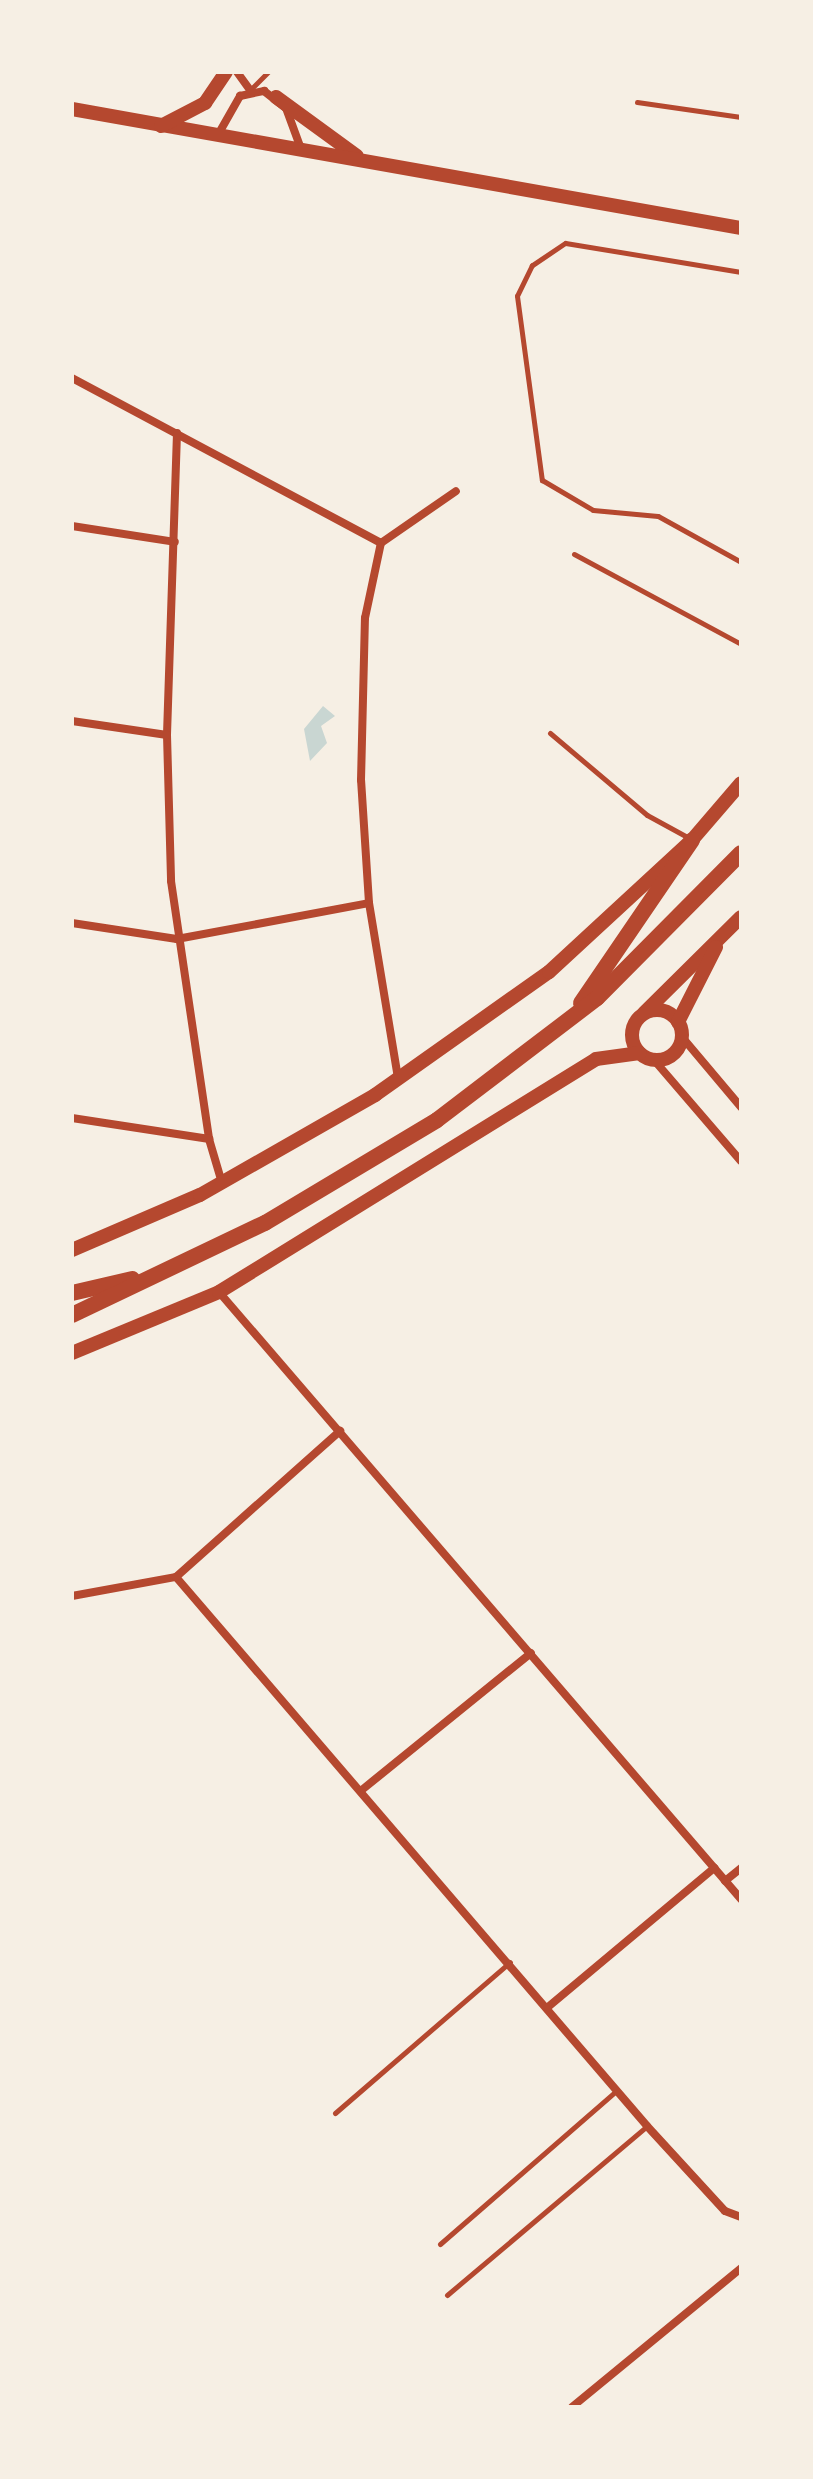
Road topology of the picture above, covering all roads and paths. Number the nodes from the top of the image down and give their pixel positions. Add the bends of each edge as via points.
1 (226, 72) edge
2 (237, 72) edge
3 (268, 72) edge
4 (250, 90) junction
5 (276, 97) junction
6 (637, 102) dead end
7 (72, 109) edge
8 (741, 117) edge
9 (161, 126) junction
10 (219, 133) junction
11 (300, 146) junction
12 (361, 159) junction
13 (741, 228) edge
14 (741, 272) edge
15 (72, 378) edge
16 (177, 433) junction
17 (456, 491) dead end
18 (72, 526) edge
19 (175, 542) junction
20 (381, 543) junction
21 (574, 554) dead end
22 (741, 562) edge
23 (741, 644) edge
24 (72, 721) edge
25 (550, 733) dead end
26 (167, 735) junction
27 (741, 783) edge
28 (692, 840) junction
29 (741, 853) edge
30 (369, 903) junction
31 (741, 917) edge
32 (72, 923) edge
33 (722, 936) junction
34 (177, 939) junction
35 (644, 1013) junction
36 (566, 1024) junction
37 (680, 1029) junction
38 (647, 1056) junction
39 (398, 1078) junction
40 (741, 1107) edge
41 (72, 1118) edge
42 (209, 1139) junction
43 (741, 1161) edge
44 (222, 1183) junction
45 (72, 1250) edge
46 (169, 1271) junction
47 (219, 1292) junction
48 (72, 1293) edge
49 (72, 1315) edge
50 (72, 1353) edge
51 (340, 1431) junction
52 (176, 1577) junction
53 (72, 1596) edge
54 (531, 1653) junction
55 (363, 1789) junction
56 (714, 1868) junction
57 (741, 1868) edge
58 (725, 1881) junction
59 (741, 1899) edge
60 (511, 1962) junction
61 (548, 2007) junction
62 (616, 2091) junction
63 (335, 2113) dead end
64 (647, 2126) junction
65 (741, 2217) edge
66 (440, 2244) dead end
67 (741, 2268) edge
68 (447, 2295) dead end
69 (572, 2407) edge

1 - 9 main road via 205,103
2 - 4 street
3 - 4 lane
4 - 5 street
4 - 10 street
5 - 11 street
5 - 12 main road
6 - 8 lane
7 - 9 main road
9 - 10 main road
10 - 11 main road
11 - 12 main road
12 - 13 main road
14 - 22 lane via 565,243 532,265 517,296 542,480 593,510 658,516
15 - 16 street
16 - 19 street
16 - 20 street
17 - 20 street
18 - 19 street
19 - 26 street
20 - 30 street via 367,591 362,685
21 - 23 lane
24 - 26 street
25 - 28 lane via 647,815
26 - 34 street
27 - 28 main road
28 - 36 main road
28 - 39 main road via 549,972
29 - 36 main road via 660,940
30 - 34 street
30 - 39 street
31 - 33 main road
32 - 34 street
33 - 35 main road
33 - 37 main road
34 - 42 street
35 - 37 main road via 666,1012
35 - 38 main road via 631,1032
36 - 46 main road via 343,1181
37 - 38 main road via 669,1056
37 - 40 street
38 - 43 street
38 - 47 main road via 596,1059
39 - 44 main road
41 - 42 street
42 - 44 street
44 - 45 main road
46 - 48 main road
46 - 49 main road
47 - 50 main road
47 - 51 street
51 - 52 street
51 - 54 street
52 - 53 street
52 - 55 street
54 - 55 street
54 - 56 street
55 - 60 street
56 - 58 street
56 - 61 street
57 - 58 street
58 - 59 street
60 - 61 street
60 - 63 lane
61 - 62 street
62 - 64 street
62 - 66 lane
64 - 65 street via 725,2211
64 - 68 lane
67 - 69 street

